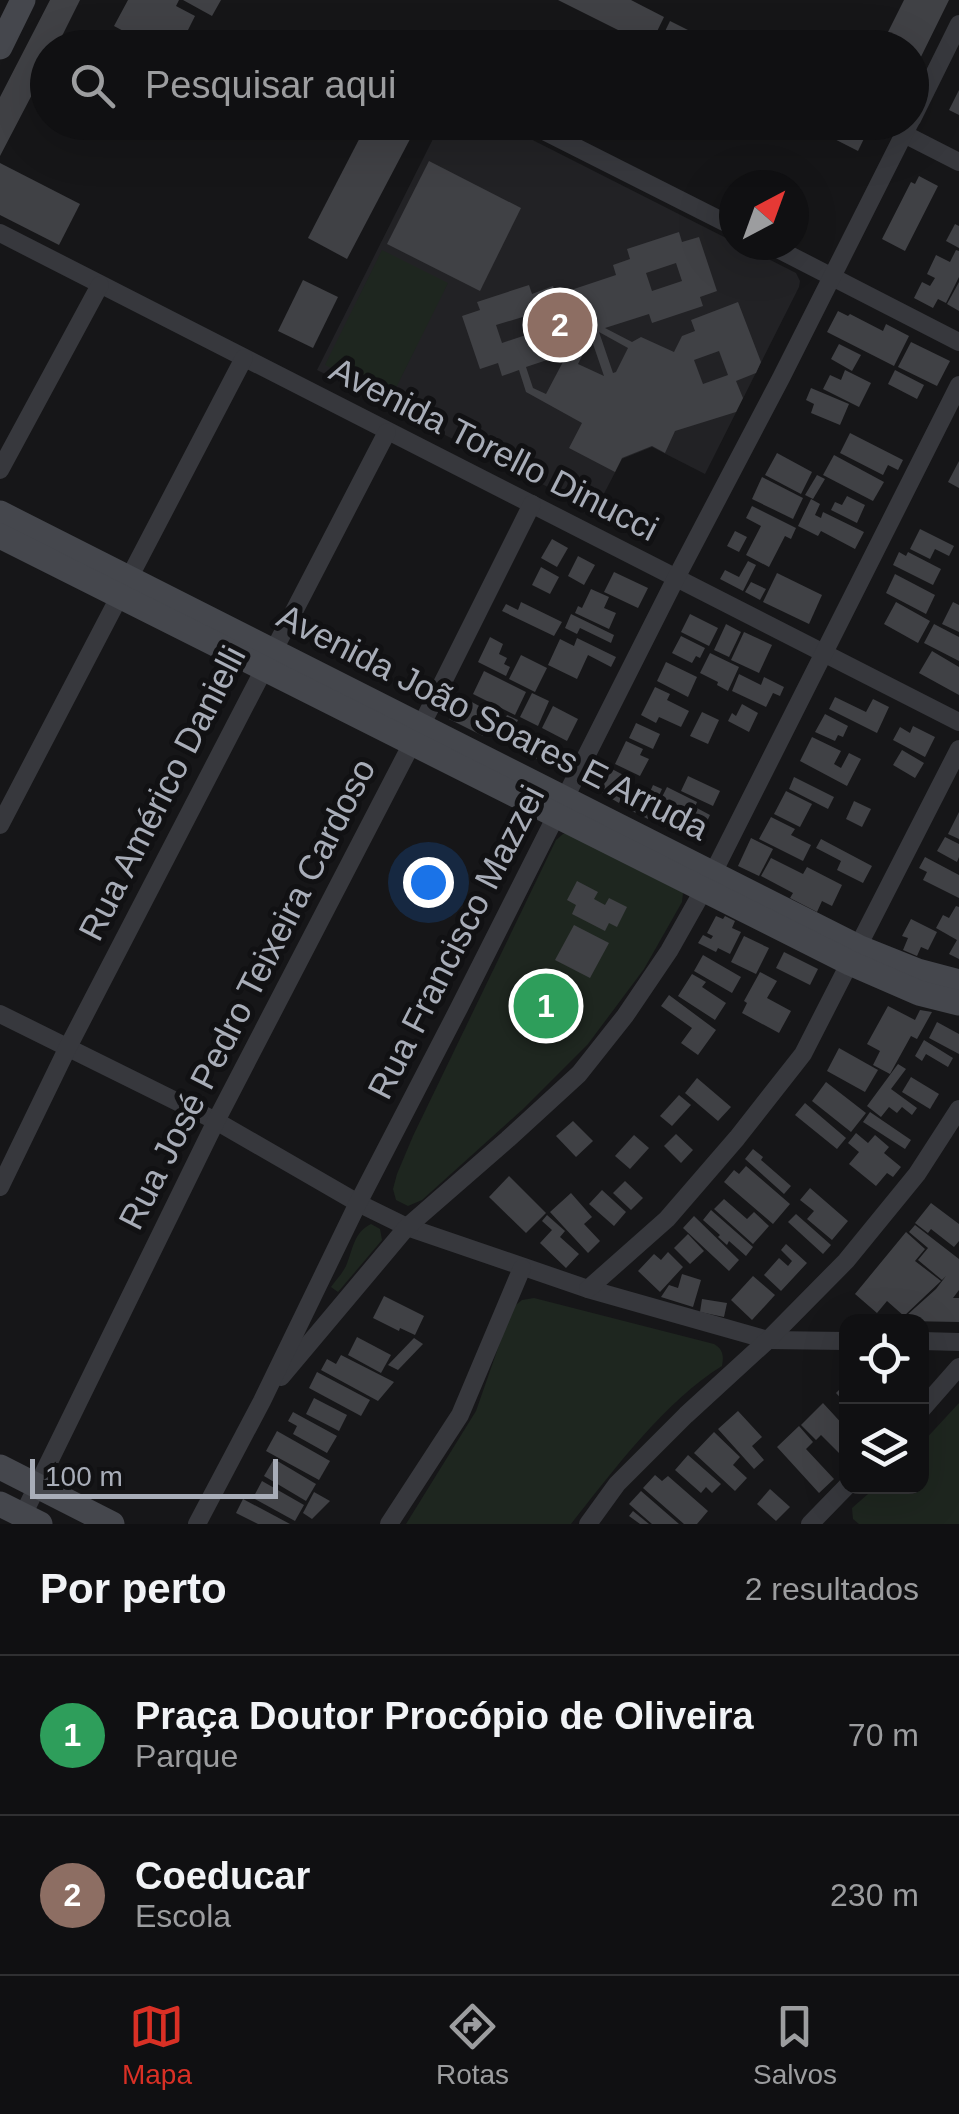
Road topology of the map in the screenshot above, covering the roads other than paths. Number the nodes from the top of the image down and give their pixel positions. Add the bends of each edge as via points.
1 (23, 0) edge
2 (959, 24) edge
3 (0, 46) edge
4 (929, 83) edge
5 (562, 140) edge
6 (900, 140) edge
7 (929, 140) edge
8 (959, 162) edge
9 (719, 219) edge
10 (0, 233) edge
11 (800, 260) edge
12 (832, 276) junction
13 (100, 285) junction
14 (959, 342) edge
15 (244, 358) junction
16 (959, 386) edge
17 (387, 432) junction
18 (0, 470) edge
19 (532, 504) junction
20 (0, 513) edge
21 (0, 536) edge
22 (676, 578) junction
23 (123, 586) junction
24 (824, 652) junction
25 (268, 659) junction
26 (959, 722) edge
27 (416, 735) junction
28 (959, 749) edge
29 (561, 807) junction
30 (0, 825) edge
31 (708, 881) junction
32 (854, 955) junction
33 (959, 982) edge
34 (959, 1004) edge
35 (0, 1014) edge
36 (68, 1047) junction
37 (959, 1109) edge
38 (216, 1121) junction
39 (0, 1187) edge
40 (358, 1203) junction
41 (406, 1227) junction
42 (522, 1268) junction
43 (588, 1290) junction
44 (768, 1340) junction
45 (839, 1341) edge
46 (929, 1342) edge
47 (959, 1342) edge
48 (959, 1366) edge
49 (262, 1401) junction
50 (926, 1404) edge
51 (0, 1467) edge
52 (38, 1486) junction
53 (840, 1494) edge
54 (21, 1514) edge
55 (112, 1524) edge
56 (197, 1524) edge
57 (389, 1524) edge
58 (588, 1524) edge
59 (810, 1524) edge

1 - 3 street
2 - 4 street, Rua Francisco Mazzei
5 - 9 street
6 - 12 street, Rua Francisco Mazzei
7 - 8 street
10 - 13 street, Avenida Torello Dinucci
11 - 12 street
12 - 14 street
12 - 22 street, Rua Francisco Mazzei
13 - 15 street, Avenida Torello Dinucci
13 - 18 street
15 - 17 street, Avenida Torello Dinucci
15 - 23 street
16 - 24 street
17 - 19 street, Avenida Torello Dinucci
17 - 25 street, Rua Américo Danielli
19 - 22 street, Avenida Torello Dinucci
19 - 27 street, Rua José Pedro Teixeira Cardoso
20 - 23 street, Avenida João Soares E Arruda
21 - 23 street, Avenida João Soares E Arruda
22 - 24 street, Avenida Torello Dinucci
22 - 29 street, Rua Francisco Mazzei
23 - 25 street, Avenida João Soares E Arruda
23 - 30 street
24 - 26 street, Avenida Torello Dinucci
24 - 31 street
25 - 27 street, Avenida João Soares E Arruda
25 - 36 street, Rua Américo Danielli
27 - 29 street, Avenida João Soares E Arruda
27 - 38 street, Rua José Pedro Teixeira Cardoso
28 - 32 street
29 - 31 street, Avenida João Soares E Arruda
29 - 40 street, Rua Francisco Mazzei
31 - 32 street, Avenida João Soares E Arruda
31 - 41 street via 669,951 579,1074
32 - 33 street, Avenida João Soares E Arruda
32 - 34 street, Avenida João Soares E Arruda via 920,993
32 - 43 street via 803,1054 737,1138 668,1219
35 - 36 street
36 - 38 street
36 - 39 street, Rua Américo Danielli
37 - 44 street via 846,1261
38 - 40 street
38 - 52 street, Rua José Pedro Teixeira Cardoso
40 - 41 street
40 - 49 street, Rua Francisco Mazzei
41 - 42 street
41 - 49 street
42 - 43 street
42 - 57 street via 460,1415
43 - 44 street
44 - 45 street
44 - 58 street via 617,1484
46 - 47 street
48 - 50 street
49 - 56 street, Rua Francisco Mazzei
51 - 52 street
52 - 54 street, Rua José Pedro Teixeira Cardoso
52 - 55 street
53 - 59 street

